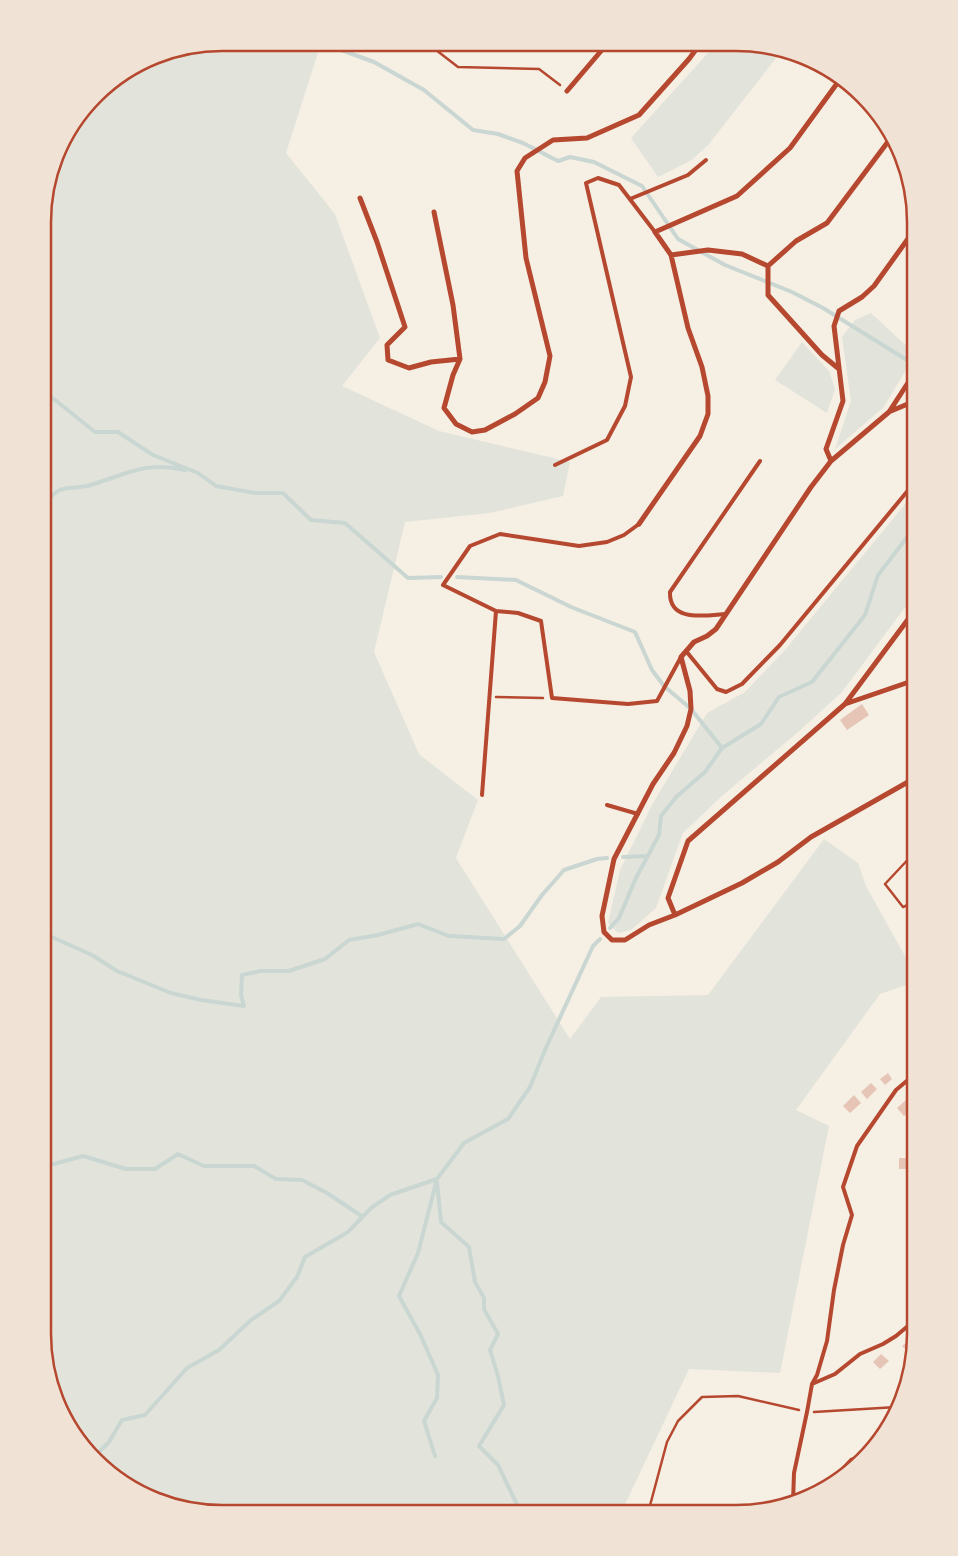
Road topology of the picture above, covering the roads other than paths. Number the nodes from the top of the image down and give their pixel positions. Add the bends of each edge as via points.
1 (601, 51) edge
2 (695, 51) edge
3 (836, 84) edge
4 (567, 91) road end
5 (887, 143) edge
6 (706, 160) dead end
7 (360, 198) dead end
8 (630, 199) junction
9 (434, 212) dead end
10 (655, 232) junction
11 (907, 242) edge
12 (671, 255) junction
13 (768, 266) junction
14 (460, 359) junction
15 (839, 368) junction
16 (907, 386) edge
17 (907, 404) edge
18 (889, 412) junction
19 (760, 461) dead end
20 (831, 461) junction
21 (555, 465) dead end
22 (907, 492) edge
23 (639, 524) joint
24 (496, 611) junction
25 (726, 614) junction
26 (907, 621) edge
27 (686, 651) junction
28 (681, 656) junction
29 (907, 683) edge
30 (845, 704) junction
31 (907, 783) edge
32 (482, 795) dead end
33 (606, 806) dead end
34 (638, 814) junction
35 (675, 915) junction
36 (906, 1081) edge
37 (906, 1328) edge
38 (812, 1384) junction
39 (794, 1494) edge

1 - 4 street
2 - 14 street via 639,115 587,138 553,140 525,158 518,171 526,258 550,356 538,398 485,430 472,432 456,424 444,408
3 - 10 street via 790,148 737,196
5 - 13 street via 827,223 796,241
6 - 8 lane via 688,176
7 - 14 street via 404,327 387,345 388,360 409,368
8 - 10 lane
8 - 21 lane via 619,186 598,178 586,183 631,377 625,406 607,440
9 - 14 street via 453,305
10 - 12 street
11 - 15 street via 874,286 839,311 834,326
12 - 13 street via 708,250 742,254
12 - 23 street via 688,328 702,367 708,414 700,436
13 - 15 street via 768,295 822,355
15 - 20 street via 843,401 826,449
16 - 18 street
17 - 18 street
18 - 20 street
19 - 25 lane via 670,592 673,606 681,613 694,616
20 - 25 street
22 - 27 lane via 780,645 742,684 726,692 717,689
23 - 24 lane via 607,542 579,546 500,534 470,546 444,585
24 - 28 lane via 518,613 541,621 552,698 628,704 657,701
24 - 32 lane
25 - 27 street via 716,629 694,642
26 - 30 street
27 - 28 street
28 - 34 street via 690,691 691,709 687,726
29 - 30 street
30 - 35 street via 688,841 668,898
31 - 35 street via 811,837 742,883
33 - 34 lane
34 - 35 street via 614,859 602,916 604,932 612,940 626,940 649,925
36 - 38 lane via 896,1090 857,1146 843,1187 852,1215 834,1290 827,1341
37 - 38 lane via 883,1344 860,1354 835,1374
38 - 39 lane via 794,1473

